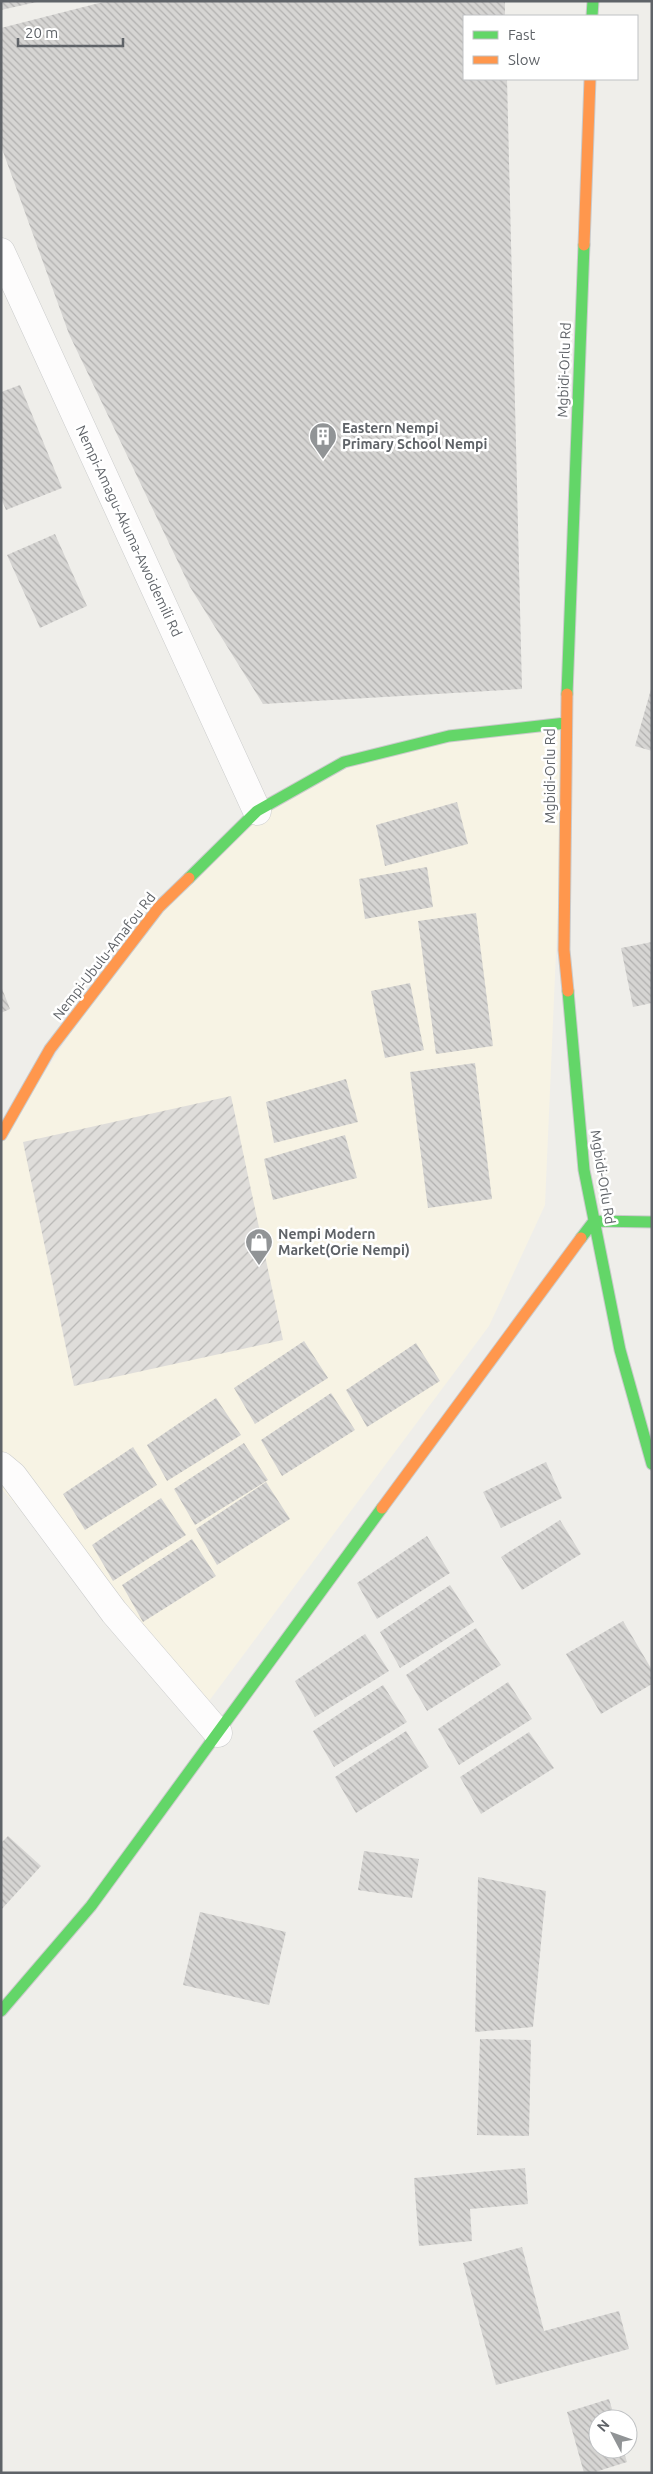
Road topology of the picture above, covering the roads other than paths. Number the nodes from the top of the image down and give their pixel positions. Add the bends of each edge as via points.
1 (593, 1) edge
2 (592, 15) edge
3 (590, 80) edge
4 (1, 252) edge
5 (566, 723) junction
6 (257, 811) junction
7 (1, 1135) edge
8 (594, 1221) junction
9 (652, 1222) edge
10 (652, 1464) edge
11 (1, 1466) edge
12 (218, 1733) junction
13 (1, 2011) edge

1 - 2 street
3 - 5 street, Mgbidi-Orlu Rd
4 - 6 street, Nempi-Amagu-Akuma-Awoidemili Rd
5 - 6 street, Nempi-Ubulu-Amafou Rd via 449,736 344,762
5 - 8 street, Mgbidi-Orlu Rd via 564,950 584,1170
6 - 7 street, Nempi-Ubulu-Amafou Rd via 159,907 50,1048
8 - 9 street
8 - 10 street, Mgbidi-Orlu Rd via 620,1350
8 - 12 street
11 - 12 street via 13,1476 114,1612
12 - 13 street via 91,1906

